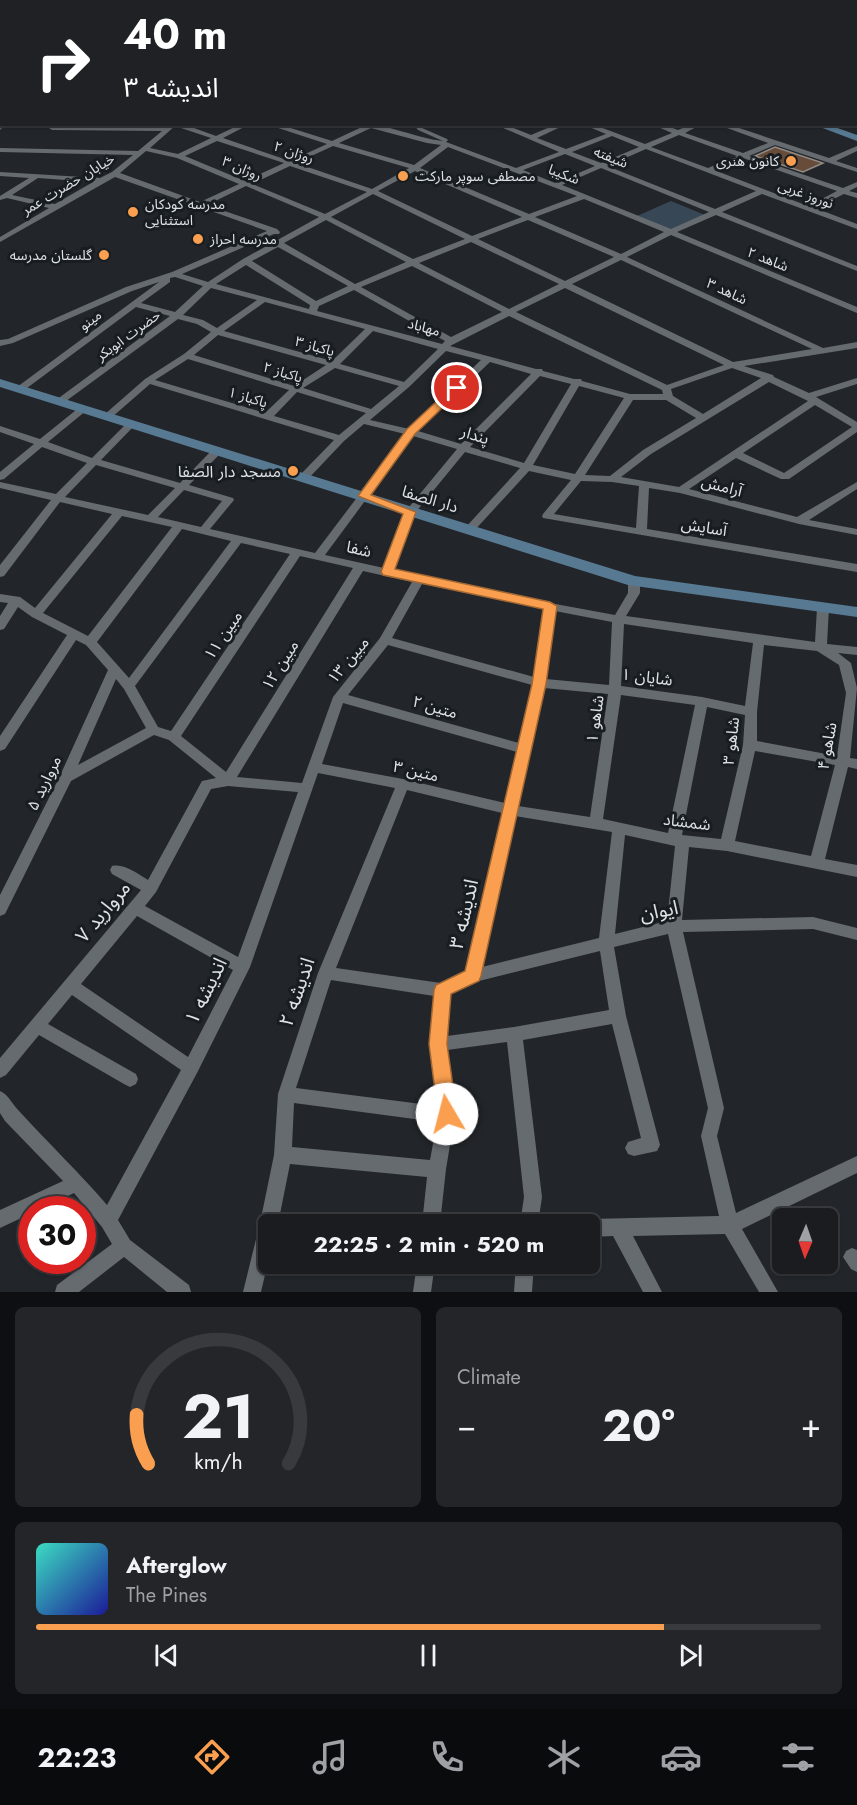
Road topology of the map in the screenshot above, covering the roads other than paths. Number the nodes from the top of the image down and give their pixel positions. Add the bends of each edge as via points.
1 (52, 126) edge
2 (172, 126) edge
3 (243, 126) edge
4 (275, 126) edge
5 (365, 126) edge
6 (371, 126) edge
7 (418, 126) edge
8 (502, 126) edge
9 (559, 126) edge
10 (590, 126) edge
11 (658, 126) edge
12 (694, 126) edge
13 (725, 126) edge
14 (822, 126) edge
15 (841, 126) edge
16 (857, 131) edge
17 (612, 134) junction
18 (676, 134) junction
19 (221, 138) junction
20 (530, 138) junction
21 (857, 138) edge
22 (773, 143) junction
23 (331, 144) junction
24 (447, 144) junction
25 (645, 148) junction
26 (857, 148) edge
27 (0, 150) edge
28 (143, 151) junction
29 (566, 152) junction
30 (179, 156) junction
31 (744, 156) junction
32 (829, 161) junction
33 (290, 163) junction
34 (599, 165) junction
35 (415, 168) junction
36 (517, 170) junction
37 (857, 170) edge
38 (707, 171) junction
39 (0, 174) edge
40 (115, 174) junction
41 (37, 176) junction
42 (100, 180) junction
43 (247, 184) junction
44 (857, 184) edge
45 (556, 185) junction
46 (372, 191) junction
47 (844, 191) junction
48 (760, 192) junction
49 (584, 196) junction
50 (857, 196) edge
51 (3, 198) edge
52 (202, 204) junction
53 (57, 207) junction
54 (810, 208) junction
55 (717, 213) junction
56 (325, 217) junction
57 (528, 217) junction
58 (0, 227) edge
59 (857, 227) edge
60 (16, 230) junction
61 (274, 231) junction
62 (669, 233) junction
63 (287, 239) junction
64 (467, 239) junction
65 (0, 240) edge
66 (279, 244) junction
67 (621, 257) junction
68 (246, 261) junction
69 (415, 264) junction
70 (857, 269) edge
71 (175, 274) junction
72 (565, 284) junction
73 (209, 285) junction
74 (354, 287) junction
75 (264, 299) junction
76 (134, 304) junction
77 (314, 308) junction
78 (857, 310) edge
79 (508, 312) junction
80 (176, 316) junction
81 (372, 327) junction
82 (217, 332) junction
83 (0, 343) edge
84 (448, 343) junction
85 (857, 345) edge
86 (843, 348) junction
87 (821, 350) junction
88 (188, 356) junction
89 (857, 356) edge
90 (488, 359) junction
91 (333, 365) junction
92 (732, 365) junction
93 (539, 371) junction
94 (770, 377) junction
95 (148, 381) junction
96 (578, 381) junction
97 (857, 381) edge
98 (0, 382) edge
99 (406, 385) junction
100 (20, 389) junction
101 (295, 389) junction
102 (667, 393) junction
103 (630, 397) junction
104 (813, 398) junction
105 (59, 402) junction
106 (84, 408) junction
107 (371, 412) junction
108 (108, 416) junction
109 (267, 417) junction
110 (702, 417) junction
111 (362, 421) junction
112 (132, 423) junction
113 (857, 427) edge
114 (0, 429) edge
115 (411, 432) junction
116 (341, 439) junction
117 (41, 443) junction
118 (463, 448) junction
119 (218, 450) junction
120 (735, 453) junction
121 (92, 461) junction
122 (527, 467) junction
123 (0, 477) edge
124 (304, 477) junction
125 (578, 478) junction
126 (612, 479) junction
127 (0, 485) edge
128 (644, 485) junction
129 (857, 485) edge
130 (182, 487) junction
131 (681, 490) junction
132 (364, 496) junction
133 (58, 498) junction
134 (120, 511) junction
135 (410, 512) junction
136 (150, 519) junction
137 (800, 521) junction
138 (179, 526) junction
139 (469, 530) junction
140 (202, 531) junction
141 (857, 532) edge
142 (641, 533) junction
143 (238, 539) junction
144 (298, 551) junction
145 (318, 557) junction
146 (360, 566) junction
147 (857, 568) edge
148 (388, 572) junction
149 (0, 573) edge
150 (419, 579) junction
151 (634, 581) junction
152 (0, 598) edge
153 (16, 600) junction
154 (550, 606) junction
155 (823, 608) junction
156 (857, 612) edge
157 (36, 614) junction
158 (618, 619) junction
159 (0, 626) edge
160 (75, 633) junction
161 (386, 640) junction
162 (759, 640) junction
163 (90, 642) junction
164 (821, 648) junction
165 (857, 651) edge
166 (114, 670) junction
167 (539, 684) junction
168 (129, 686) junction
169 (615, 690) junction
170 (339, 697) junction
171 (702, 701) junction
172 (751, 712) junction
173 (153, 730) junction
174 (174, 738) junction
175 (750, 745) junction
176 (0, 746) edge
177 (523, 749) junction
178 (843, 760) junction
179 (857, 764) edge
180 (313, 767) junction
181 (66, 778) junction
182 (228, 781) junction
183 (403, 784) junction
184 (304, 788) junction
185 (511, 810) junction
186 (596, 823) junction
187 (619, 829) junction
188 (679, 841) junction
189 (727, 845) junction
190 (817, 862) junction
191 (117, 870) dead end
192 (857, 871) edge
193 (151, 888) junction
194 (134, 907) junction
195 (0, 910) edge
196 (674, 926) junction
197 (857, 934) edge
198 (606, 944) junction
199 (242, 967) junction
200 (326, 972) junction
201 (472, 976) junction
202 (70, 984) junction
203 (442, 990) junction
204 (618, 1016) junction
205 (37, 1026) junction
206 (514, 1034) junction
207 (438, 1044) junction
208 (191, 1068) junction
209 (0, 1070) edge
210 (130, 1079) dead end
211 (286, 1094) junction
212 (0, 1099) edge
213 (447, 1114) junction
214 (5, 1118) edge
215 (634, 1148) dead end
216 (283, 1155) junction
217 (857, 1164) edge
218 (437, 1169) junction
219 (77, 1183) junction
220 (271, 1214) edge
221 (432, 1214) edge
222 (530, 1214) edge
223 (0, 1219) edge
224 (108, 1221) junction
225 (730, 1225) junction
226 (600, 1228) edge
227 (619, 1229) junction
228 (124, 1246) junction
229 (258, 1268) edge
230 (424, 1274) edge
231 (524, 1274) edge
232 (64, 1292) edge
233 (182, 1292) edge
234 (252, 1292) edge
235 (422, 1292) edge
236 (523, 1292) edge
237 (653, 1292) edge
238 (769, 1292) edge

1 - 2 street, روژان ۲
2 - 19 street, روژان ۲
2 - 28 street, خیابان حضرت عمر
3 - 19 street
4 - 23 street, شاهد ۳
5 - 23 street
6 - 24 street
7 - 24 street
8 - 20 street, شیفته
9 - 20 street
10 - 17 street, نوروز غربی
11 - 18 street
12 - 18 street
13 - 22 street
14 - 21 main road
15 - 16 main road
17 - 25 street, نوروز غربی
17 - 29 street
18 - 25 street
18 - 31 street
19 - 30 street
19 - 33 street, روژان ۲
20 - 29 street, شیفته
22 - 31 street
22 - 32 street
23 - 33 street
23 - 35 street, شاهد ۳
24 - 35 street, حضرت ابوبکر
24 - 36 street, شکیبا
25 - 34 street
25 - 38 street, نوروز غربی
26 - 32 street
27 - 28 street, روژان ۳
28 - 30 street, روژان ۳
28 - 40 street, خیابان حضرت عمر
29 - 34 street, شیفته
29 - 36 street
30 - 43 street, روژان ۳
31 - 38 street
31 - 47 street
32 - 37 street
33 - 43 street
33 - 46 street, روژان ۲
34 - 45 street
34 - 55 street, شیفته
35 - 46 street, حضرت ابوبکر
35 - 57 street, شاهد ۳
36 - 45 street, شکیبا
38 - 48 street, نوروز غربی
39 - 41 street
40 - 42 street, خیابان حضرت عمر
40 - 52 street
41 - 42 street
41 - 51 street
42 - 53 street, خیابان حضرت عمر
43 - 52 street
43 - 56 street, روژان ۳
44 - 47 street
45 - 49 street, شکیبا
46 - 56 street, حضرت ابوبکر
46 - 64 street, روژان ۲
47 - 50 street
47 - 54 street
48 - 54 street, نوروز غربی
48 - 55 street
49 - 57 street
49 - 62 street, شکیبا
51 - 53 street
52 - 61 street
53 - 60 street, خیابان حضرت عمر
54 - 59 street, نوروز غربی
55 - 62 street
55 - 70 street, شیفته
56 - 63 street, حضرت ابوبکر
56 - 69 street, روژان ۳
57 - 64 street
57 - 67 street, شاهد ۳
58 - 60 street
60 - 65 street, خیابان حضرت عمر
61 - 63 street
61 - 71 street
62 - 67 street
62 - 78 street, شاهد ۲
63 - 66 street, حضرت ابوبکر
64 - 69 street
64 - 72 street, روژان ۲
66 - 68 street, حضرت ابوبکر
66 - 74 street
67 - 72 street
67 - 87 street, شاهد ۳
68 - 73 street, حضرت ابوبکر
68 - 77 street
69 - 74 street
69 - 79 street, روژان ۳
71 - 73 street, مهاباد
71 - 76 street, مینو
71 - 83 street
72 - 79 street
72 - 92 street, روژان ۲
73 - 75 street, مهاباد
73 - 80 street, حضرت ابوبکر
74 - 77 street
74 - 84 street
75 - 77 street, مهاباد
75 - 82 street
76 - 80 street, پاکباز ۳
76 - 100 street, مینو
77 - 81 street, مهاباد
79 - 84 street
79 - 102 street, روژان ۳
80 - 82 street, پاکباز ۳ via 200,322
80 - 105 street, حضرت ابوبکر
81 - 84 street, مهاباد
81 - 91 street
82 - 88 street
82 - 91 street, پاکباز ۳
84 - 90 street, مهاباد
84 - 99 street
85 - 86 street
86 - 87 street
86 - 89 street
87 - 92 street
88 - 95 street
88 - 101 street, پاکباز ۲
90 - 93 street, مهاباد
90 - 115 street
91 - 99 street, پاکباز ۳
91 - 101 street
92 - 94 street, روژان ۲
92 - 102 street
93 - 96 street, مهاباد
93 - 118 street
94 - 104 street, روژان ۲
94 - 110 street
95 - 108 street
95 - 109 street, پاکباز ۱
96 - 103 street, مهاباد
96 - 122 street
97 - 104 street
98 - 100 main road, دار الصفا
99 - 107 street
100 - 105 main road, دار الصفا
101 - 107 street, پاکباز ۲
101 - 109 street
102 - 103 street, مهاباد
102 - 110 street, روژان ۳
103 - 125 street
104 - 113 street, روژان ۲
104 - 120 street
105 - 106 main road, دار الصفا
106 - 108 main road, دار الصفا
106 - 117 street
107 - 111 street
108 - 112 main road, دار الصفا
109 - 116 street, پاکباز ۱
110 - 126 street
111 - 115 street, پندار
111 - 116 street
112 - 119 main road, دار الصفا
112 - 121 street
113 - 120 street via 785,477
114 - 117 street
115 - 118 street, پندار
115 - 132 street
116 - 124 street
117 - 121 street
117 - 123 street
118 - 122 street, پندار
118 - 135 street
119 - 124 main road, دار الصفا
119 - 130 street
120 - 131 street
121 - 130 street
121 - 133 street
122 - 125 street, پندار
122 - 139 street
124 - 132 main road, دار الصفا
125 - 126 street, آرامش
125 - 142 street, آسایش via 547,516
126 - 128 street, آرامش
127 - 133 street, شفا
128 - 131 street, آرامش
128 - 142 street
129 - 137 street
130 - 136 street
130 - 140 street via 229,500
131 - 137 street, آرامش
132 - 135 main road, دار الصفا
132 - 145 street
133 - 134 street, شفا
133 - 149 street
134 - 136 street, شفا
134 - 157 street
135 - 139 main road, دار الصفا
135 - 148 street
136 - 138 street, شفا
137 - 141 street, آرامش
138 - 140 street, شفا
138 - 163 street
139 - 151 main road, دار الصفا
140 - 143 street, شفا
142 - 147 street, آسایش
143 - 144 street, شفا
143 - 168 street
144 - 145 street, شفا
144 - 174 street, مبین ۱۱
145 - 146 street, شفا
146 - 148 street, شفا
146 - 182 street, مبین ۱۲
148 - 150 street, شفا
150 - 154 street, شفا
150 - 161 street, مبین ۱۳
151 - 155 main road, دار الصفا
151 - 158 street via 634,593
152 - 153 street
153 - 157 street
153 - 159 street
154 - 158 street, شفا
154 - 167 street, اندیشه ۳
155 - 156 main road, دار الصفا
155 - 164 street
157 - 160 street
158 - 162 street, شفا
158 - 169 street, شاهو ۱
160 - 163 street
160 - 176 street
161 - 167 street, شایان ۱
161 - 170 street, مبین ۱۳
162 - 164 street, شفا
162 - 172 street, شاهو ۳
163 - 166 street
164 - 165 street, شفا
164 - 178 street, شاهو ۴ via 845,663 852,693
166 - 168 street
166 - 181 street, مروارید ۵
167 - 169 street, شایان ۱
167 - 177 street, اندیشه ۳
168 - 173 street
169 - 171 street, شایان ۱
169 - 186 street, شاهو ۱
170 - 177 street, متین ۲
170 - 180 street, مبین ۱۳
171 - 172 street, شایان ۱
171 - 188 street
172 - 175 street, شاهو ۳
173 - 174 street
173 - 181 street
174 - 182 street
175 - 178 street
175 - 189 street, شاهو ۳
177 - 185 street, اندیشه ۳
178 - 179 street
178 - 190 street, شاهو ۴
180 - 183 street, متین ۳
180 - 184 street, اندیشه ۱
181 - 195 street, مروارید ۵
182 - 184 street
182 - 193 street, مروارید ۷ via 207,785
183 - 185 street, متین ۳
183 - 200 street, اندیشه ۲
184 - 199 street, اندیشه ۱
185 - 186 street, شمشاد
185 - 201 street, اندیشه ۳
186 - 187 street, شمشاد
187 - 188 street, شمشاد
187 - 198 street
188 - 189 street, شمشاد
188 - 196 street
189 - 190 street, شمشاد
190 - 192 street, شمشاد
191 - 193 street
193 - 194 street, مروارید ۷
194 - 199 street
194 - 202 street, مروارید ۷
196 - 197 street, ایوان via 813,924
196 - 198 street, ایوان
196 - 225 street via 716,1108 709,1136
198 - 201 street, ایوان
198 - 204 street
199 - 208 street, اندیشه ۱
200 - 203 street
200 - 211 street, اندیشه ۲
201 - 203 street
202 - 205 street, مروارید ۷
202 - 208 street
203 - 207 street
204 - 206 street
204 - 215 street via 651,1145
205 - 209 street, مروارید ۷
205 - 210 street
206 - 207 street
206 - 222 street via 533,1197
207 - 213 street
208 - 224 street, اندیشه ۱
211 - 213 street
211 - 216 street, اندیشه ۲
212 - 214 street
213 - 218 street
214 - 219 street
216 - 218 street
216 - 220 street, اندیشه ۲
217 - 225 street
218 - 221 street
219 - 223 street
219 - 224 street
224 - 228 street
225 - 227 street
225 - 238 street
226 - 227 street
227 - 237 street
228 - 232 street
228 - 233 street
229 - 234 street, اندیشه ۲
230 - 235 street
231 - 236 street

